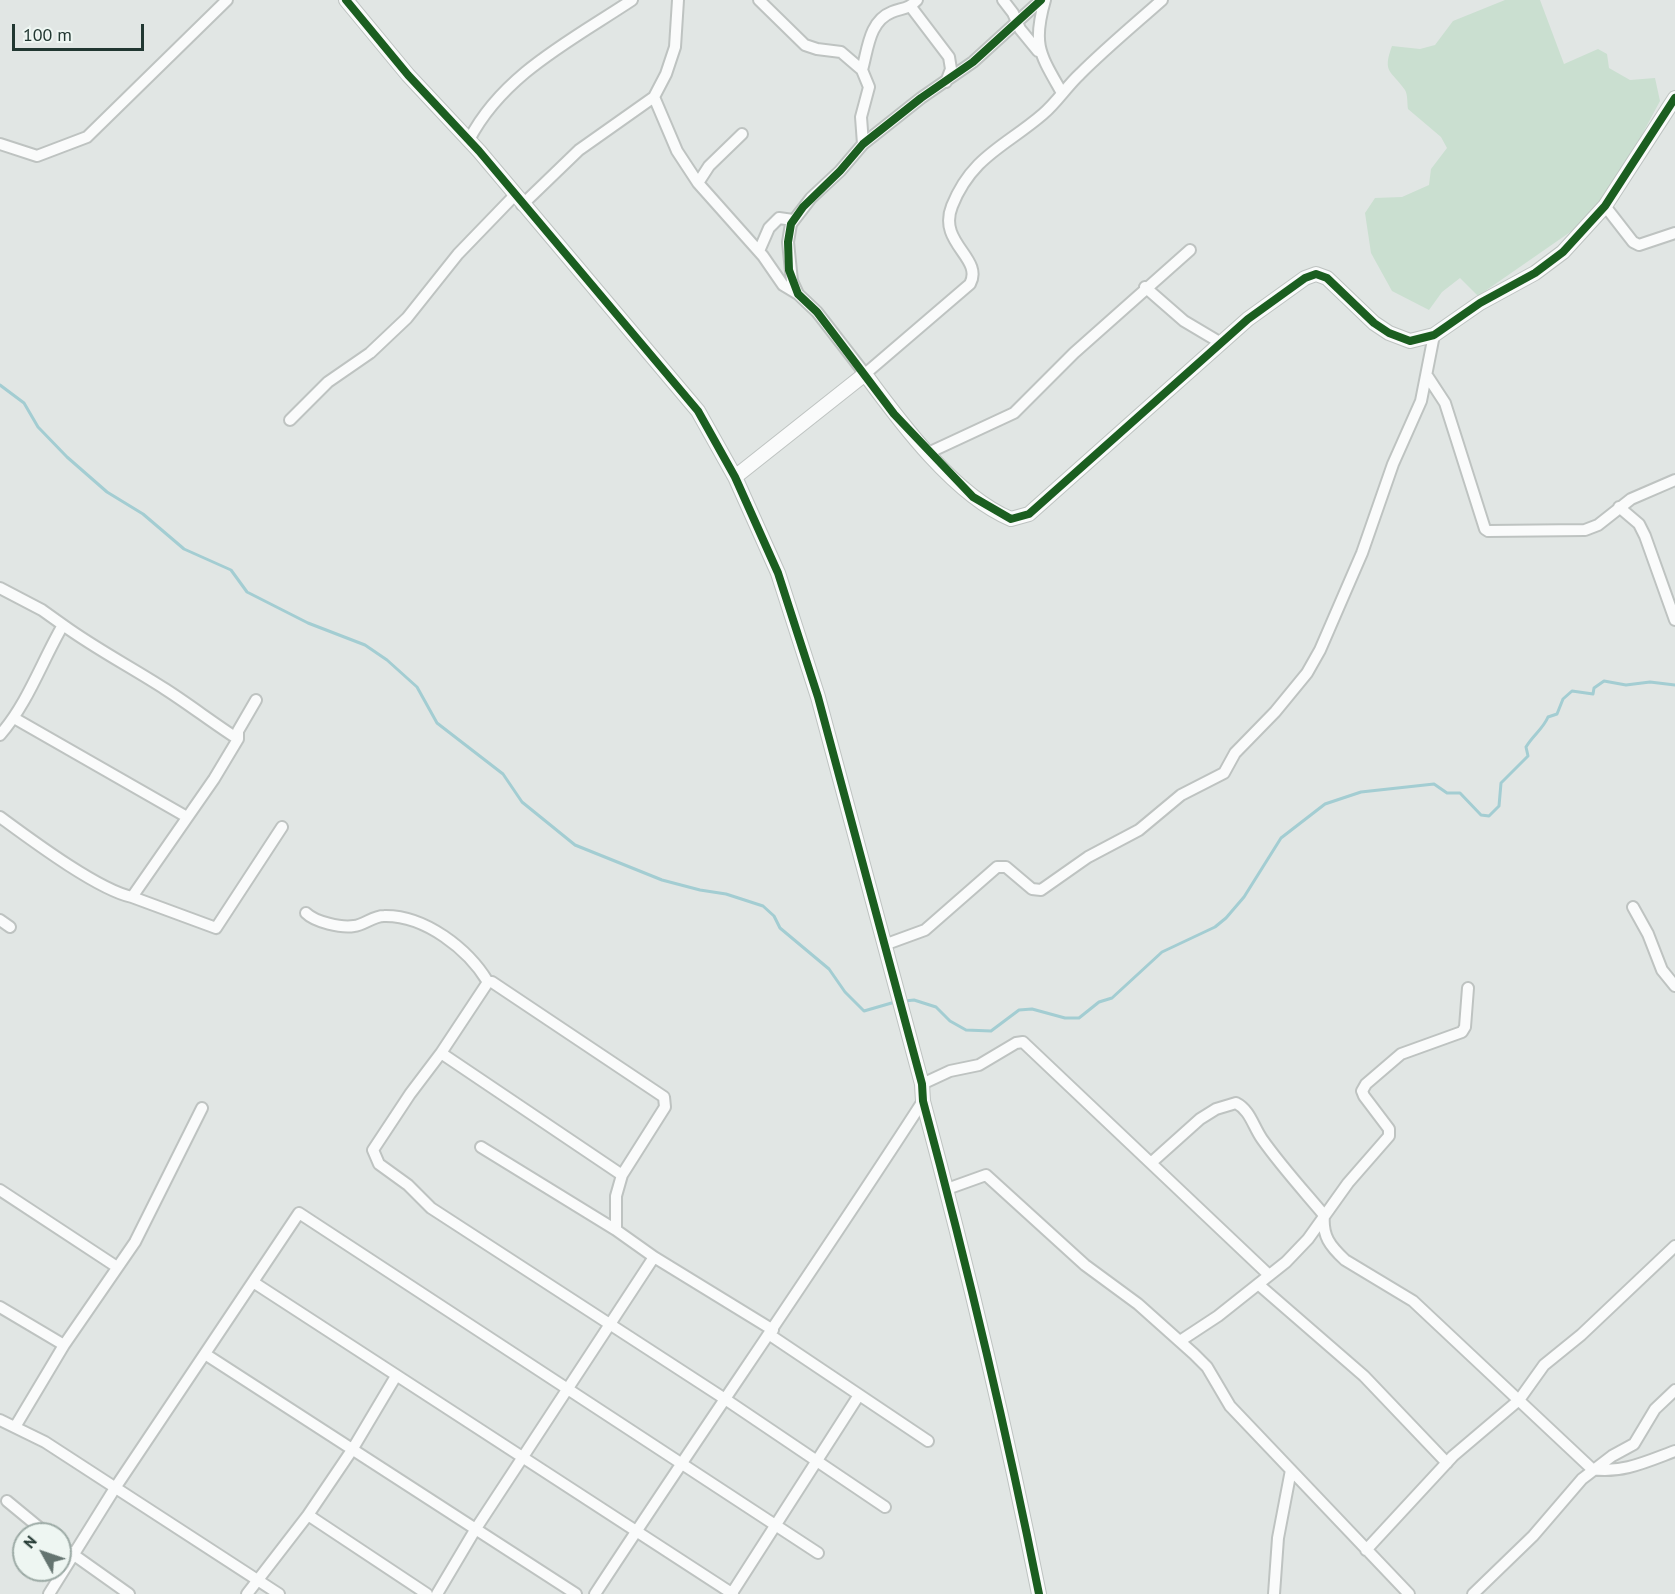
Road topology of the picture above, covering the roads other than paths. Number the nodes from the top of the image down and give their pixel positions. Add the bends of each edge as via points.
1 (227, 0) edge
2 (346, 0) edge
3 (632, 0) edge
4 (678, 0) edge
5 (759, 0) edge
6 (1003, 0) edge
7 (1043, 0) edge
8 (1162, 0) edge
9 (914, 3) edge
10 (1016, 21) junction
11 (1040, 53) junction
12 (862, 69) junction
13 (946, 82) junction
14 (1062, 93) junction
15 (654, 97) junction
16 (1675, 98) edge
17 (742, 134) dead end
18 (469, 140) junction
19 (0, 144) edge
20 (863, 144) junction
21 (698, 183) junction
22 (518, 200) junction
23 (1605, 206) junction
24 (793, 220) junction
25 (1675, 233) edge
26 (1190, 250) dead end
27 (759, 251) junction
28 (789, 270) junction
29 (777, 277) junction
30 (1145, 287) junction
31 (798, 294) junction
32 (1434, 335) junction
33 (1221, 343) junction
34 (865, 374) junction
35 (1428, 377) junction
36 (290, 420) dead end
37 (928, 453) junction
38 (735, 477) junction
39 (1675, 480) edge
40 (1620, 507) junction
41 (0, 588) edge
42 (1675, 620) edge
43 (63, 625) junction
44 (256, 700) dead end
45 (14, 718) junction
46 (0, 735) edge
47 (238, 739) junction
48 (0, 817) edge
49 (188, 817) junction
50 (282, 827) dead end
51 (132, 897) junction
52 (1633, 907) dead end
53 (306, 913) dead end
54 (0, 920) edge
55 (10, 927) dead end
56 (884, 945) junction
57 (488, 982) junction
58 (1675, 986) edge
59 (1468, 988) dead end
60 (441, 1053) junction
61 (922, 1084) junction
62 (923, 1101) junction
63 (202, 1108) dead end
64 (481, 1147) dead end
65 (1152, 1162) junction
66 (622, 1175) junction
67 (947, 1189) junction
68 (0, 1190) edge
69 (1324, 1215) junction
70 (616, 1230) junction
71 (1675, 1246) edge
72 (654, 1257) junction
73 (117, 1267) junction
74 (1269, 1275) junction
75 (254, 1282) junction
76 (1258, 1284) junction
77 (0, 1307) edge
78 (609, 1326) junction
79 (772, 1333) junction
80 (1180, 1341) junction
81 (64, 1345) junction
82 (205, 1354) junction
83 (396, 1376) junction
84 (568, 1390) junction
85 (1675, 1390) edge
86 (859, 1395) junction
87 (725, 1399) junction
88 (1519, 1401) junction
89 (0, 1420) edge
90 (15, 1427) junction
91 (928, 1441) dead end
92 (352, 1450) junction
93 (1675, 1451) edge
94 (522, 1458) junction
95 (816, 1460) junction
96 (1447, 1463) junction
97 (681, 1464) junction
98 (1592, 1469) junction
99 (1291, 1470) junction
100 (115, 1488) junction
101 (7, 1501) dead end
102 (885, 1507) dead end
103 (308, 1515) junction
104 (32, 1522) edge
105 (774, 1525) junction
106 (475, 1530) junction
107 (635, 1532) junction
108 (1366, 1550) junction
109 (818, 1553) dead end
110 (74, 1556) junction
111 (257, 1581) junction
112 (50, 1594) edge
113 (129, 1594) edge
114 (247, 1594) edge
115 (279, 1594) edge
116 (427, 1594) edge
117 (437, 1594) edge
118 (576, 1594) edge
119 (595, 1594) edge
120 (733, 1594) edge
121 (1039, 1594) edge
122 (1275, 1594) edge
123 (1409, 1594) edge
124 (1473, 1594) edge

1 - 19 street via 87,137 37,156
2 - 18 street
3 - 18 street via 520,76 487,108
4 - 15 street via 675,47
5 - 12 street via 805,45 841,52
6 - 10 street
7 - 10 street
7 - 11 street via 1038,30
8 - 14 street
9 - 12 street via 887,15 874,28
9 - 13 street via 949,57 951,69
10 - 11 street
10 - 13 street
11 - 14 street
12 - 20 street via 869,87 861,117
13 - 20 street
14 - 34 street via 1042,115 986,155 959,189 948,222 950,234 972,268 970,284
15 - 21 street via 677,151
15 - 22 street via 579,150
16 - 23 street
17 - 21 street via 709,166
18 - 22 street
20 - 24 street
21 - 27 street
22 - 36 street via 458,254 407,318 370,354 328,382
22 - 38 street via 698,411
23 - 25 street via 1639,245
23 - 32 street via 1563,252
24 - 27 street via 774,221
24 - 28 street via 788,242
26 - 30 street
27 - 29 street
28 - 29 street
28 - 31 street
29 - 31 street
30 - 33 street via 1184,321
30 - 37 street via 1014,413
31 - 34 street via 817,312
32 - 33 street via 1410,341 1389,333 1327,278 1316,274 1248,319
32 - 35 street
33 - 37 street via 1029,514 1011,519 1000,514 973,497
34 - 37 street
34 - 38 street
35 - 40 street via 1445,403 1486,530 1585,530
35 - 56 street via 1362,553 1320,650 1293,692 1235,753 1224,773 1181,795 1139,830 1088,857 1041,890 1032,889 1006,867 997,867 925,930
38 - 56 street via 778,573 818,697
39 - 40 street
40 - 42 street via 1639,524 1645,536
41 - 43 street
43 - 45 street
43 - 47 street
44 - 47 street via 238,731
45 - 46 street
45 - 49 street
47 - 49 street
48 - 51 street via 40,847
49 - 51 street
50 - 51 street via 216,928
52 - 58 street via 1662,970
53 - 57 street via 317,920 354,926 380,916 419,922 475,961
54 - 55 street
56 - 61 street
57 - 60 street
57 - 66 street via 664,1097 665,1107
59 - 69 street via 1462,1032 1401,1054 1366,1084 1364,1096 1389,1129 1389,1136
60 - 66 street
60 - 78 street via 373,1150 375,1159 431,1208
61 - 62 street
61 - 65 street via 950,1071 979,1065 1023,1042
62 - 67 street
62 - 79 street
63 - 73 street via 135,1242
64 - 70 street
65 - 69 street via 1200,1119 1236,1103 1247,1111 1262,1139
65 - 74 street
66 - 70 street via 616,1196
67 - 80 street via 982,1174 989,1176 1068,1250
67 - 121 street via 994,1377
68 - 73 street
69 - 74 street via 1299,1249
69 - 88 street via 1322,1230 1345,1260 1413,1301
70 - 72 street
71 - 88 street via 1544,1365
72 - 78 street
72 - 79 street
73 - 81 street
74 - 76 street
75 - 82 street
75 - 83 street
75 - 84 street via 299,1213
76 - 80 street
76 - 96 street via 1364,1376
77 - 81 street
78 - 84 street
78 - 87 street
79 - 86 street
79 - 87 street
80 - 99 street via 1207,1367 1230,1406
81 - 90 street
82 - 92 street
82 - 100 street
83 - 92 street
83 - 94 street
84 - 94 street
84 - 97 street
85 - 98 street via 1655,1409 1634,1444
86 - 91 street
86 - 95 street
87 - 95 street
87 - 97 street
88 - 96 street
88 - 98 street
89 - 90 street
90 - 100 street
92 - 103 street
92 - 106 street
93 - 98 street via 1622,1469
94 - 106 street
94 - 107 street
95 - 102 street
95 - 105 street
96 - 108 street
97 - 105 street
97 - 107 street
98 - 124 street via 1533,1536
99 - 108 street
99 - 122 street via 1278,1538
100 - 110 street
100 - 111 street
101 - 104 street
103 - 111 street
103 - 116 street
105 - 109 street
105 - 120 street
106 - 117 street
106 - 118 street
107 - 119 street
107 - 120 street
108 - 123 street
110 - 112 street
110 - 113 street
111 - 114 street
111 - 115 street

